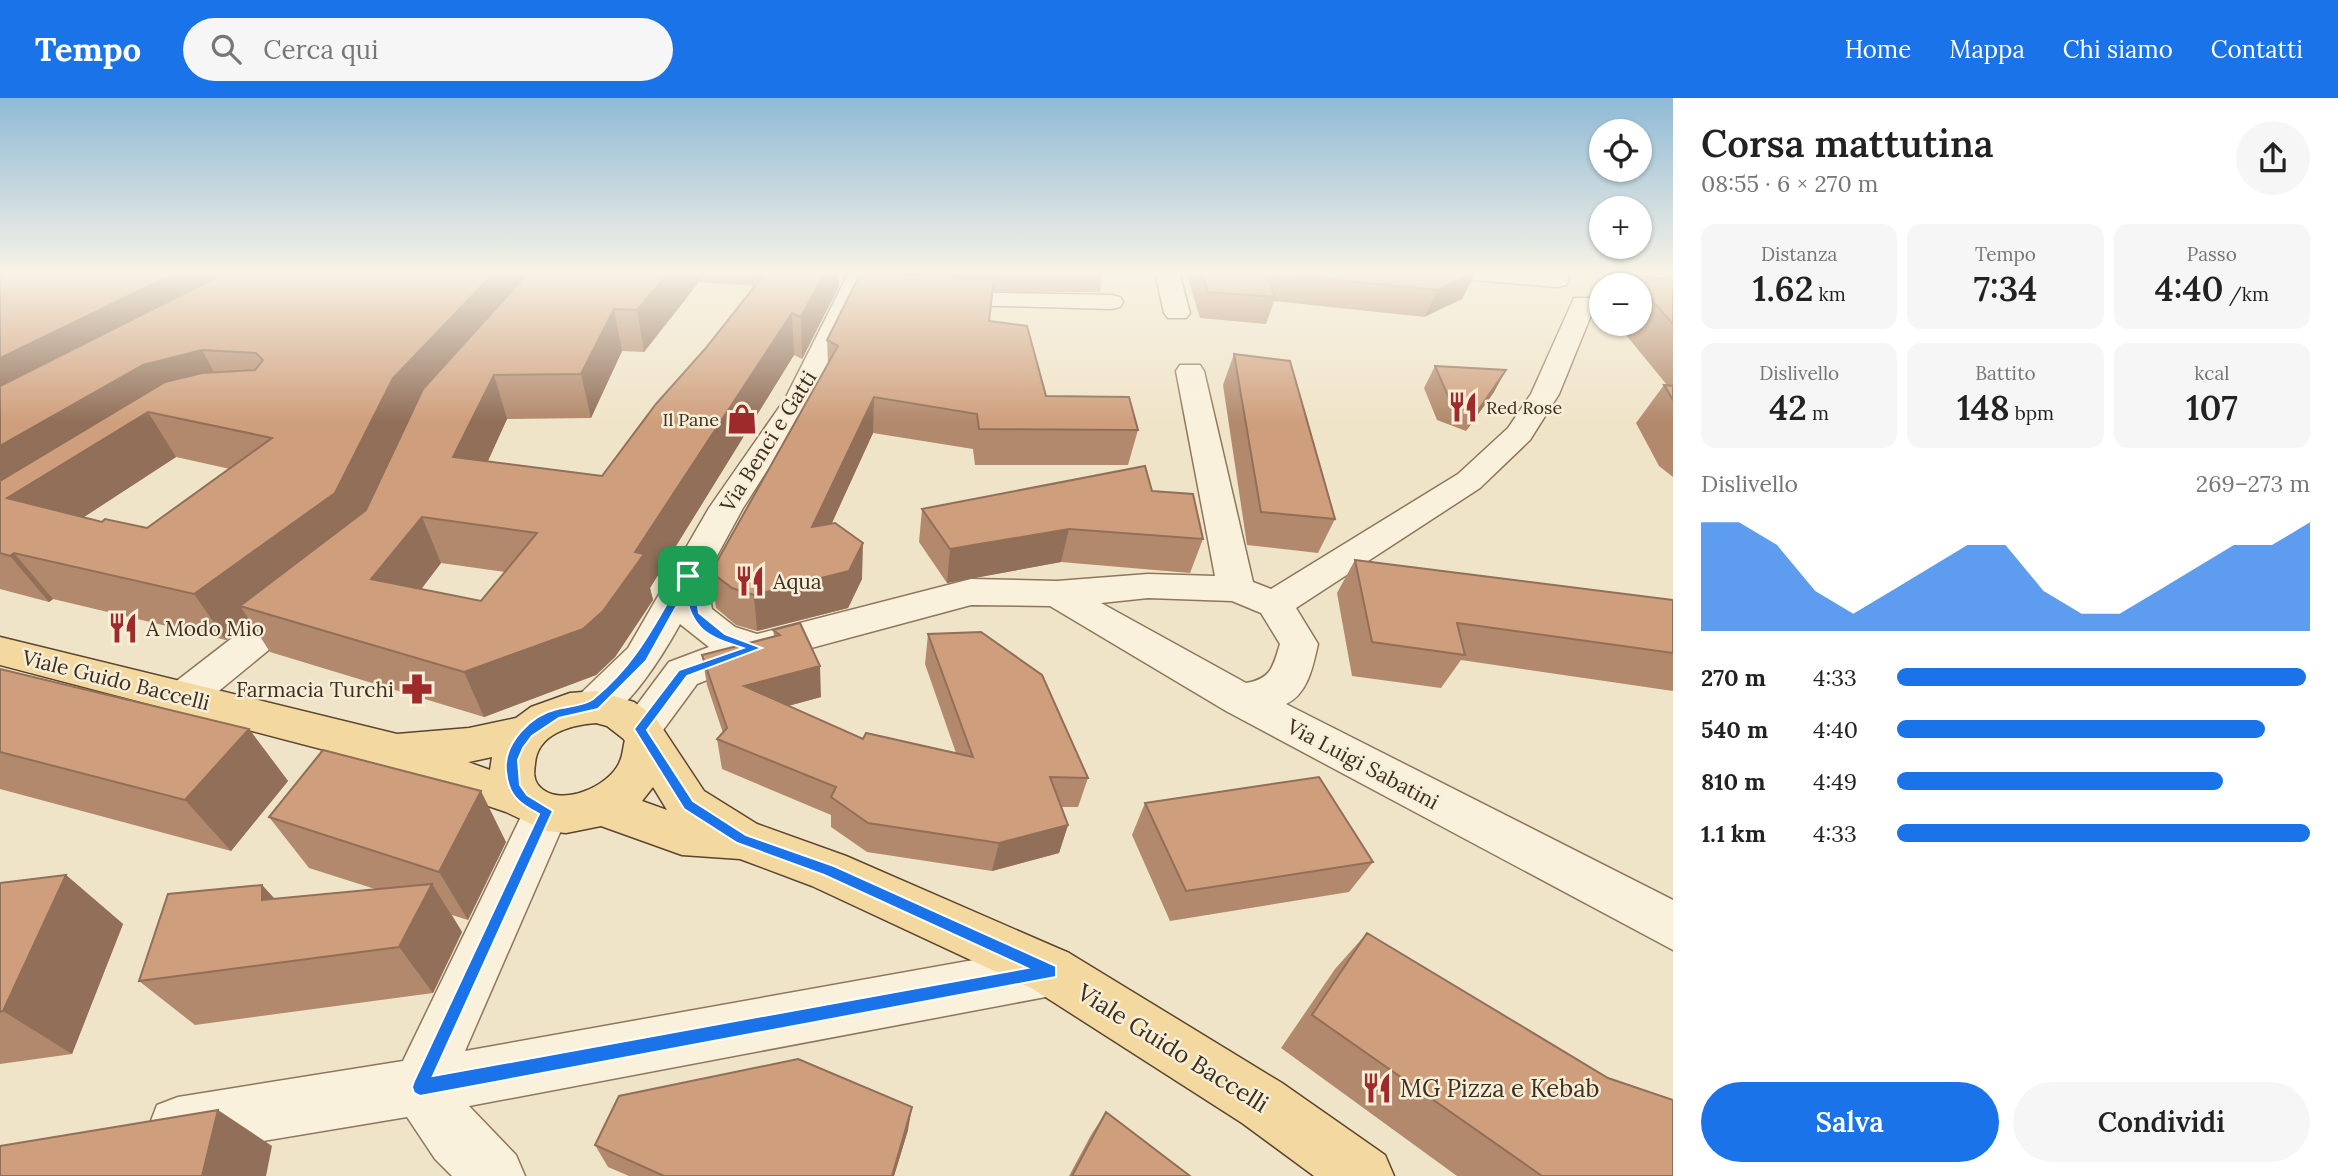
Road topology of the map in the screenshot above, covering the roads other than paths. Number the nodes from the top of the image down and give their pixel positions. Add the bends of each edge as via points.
1 (837, 322) edge
2 (1575, 322) edge
3 (1190, 371) dead end
4 (688, 576) junction
5 (321, 588) edge
6 (1236, 589) junction
7 (1057, 594) junction
8 (1275, 604) junction
9 (756, 648) junction
10 (0, 651) edge
11 (184, 697) junction
12 (1241, 700) junction
13 (594, 706) junction
14 (528, 732) junction
15 (642, 736) junction
16 (395, 751) junction
17 (534, 805) junction
18 (600, 806) junction
19 (741, 839) junction
20 (1673, 926) edge
21 (1051, 971) junction
22 (420, 1087) junction
23 (122, 1135) edge
24 (495, 1176) edge
25 (1364, 1176) edge

1 - 4 street, Via Benci e Gatti via 799,399 726,508
2 - 8 street via 1545,394 1519,434 1469,481
3 - 6 street
4 - 9 street via 694,615 721,637
4 - 13 street, Via Benci e Gatti via 642,658
5 - 11 street
6 - 7 street via 1148,586
6 - 8 street
7 - 9 street via 971,592
7 - 12 street, Via Luigi Sabatini
8 - 12 street via 1299,644 1291,677 1275,695
9 - 15 street via 683,673
10 - 11 main road, Viale Guido Baccelli
11 - 16 main road, Viale Guido Baccelli
12 - 20 street, Via Luigi Sabatini
13 - 14 main road, Viale Guido Baccelli via 555,714
13 - 15 main road, Viale Guido Baccelli via 632,719
14 - 16 main road, Viale Guido Baccelli via 469,745
14 - 17 main road, Viale Guido Baccelli via 511,760 513,787
15 - 18 main road, Viale Guido Baccelli via 643,762 632,783
15 - 19 main road, Viale Guido Baccelli via 688,805
16 - 17 main road, Viale Guido Baccelli
17 - 18 main road, Viale Guido Baccelli via 566,814
17 - 22 street
18 - 19 main road, Viale Guido Baccelli via 682,835
19 - 21 main road, Viale Guido Baccelli via 829,871
21 - 22 street
21 - 25 main road, Viale Guido Baccelli via 1262,1103
22 - 23 street
22 - 24 street via 456,1138

